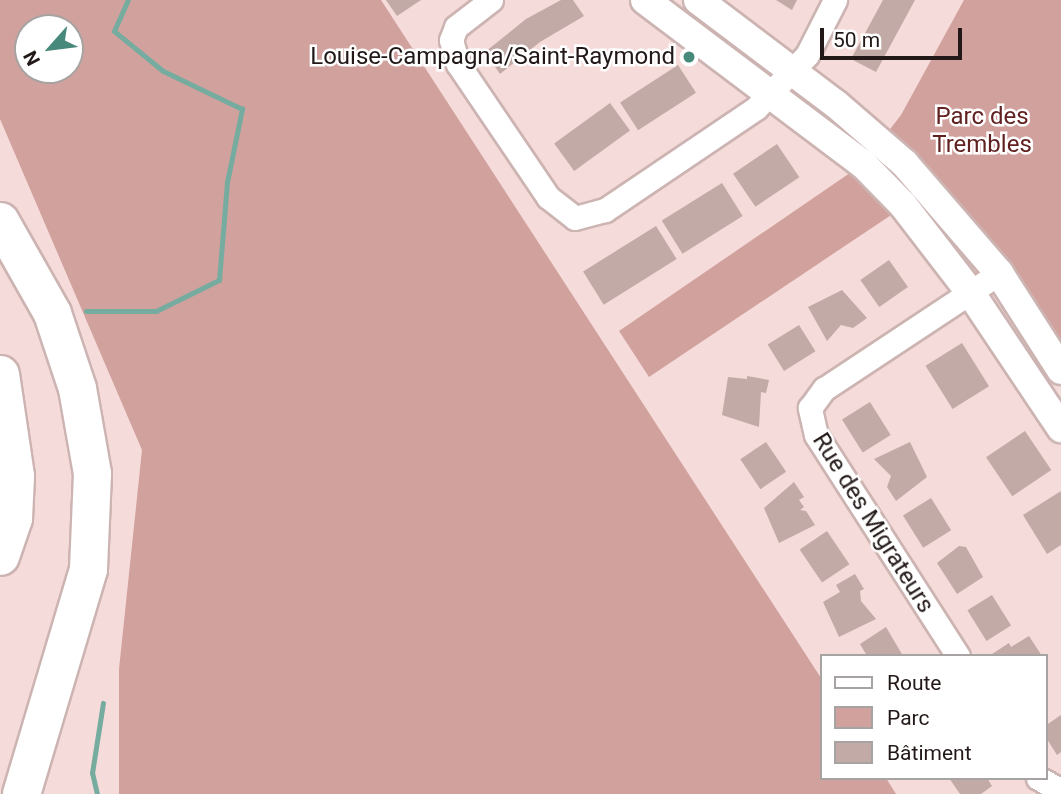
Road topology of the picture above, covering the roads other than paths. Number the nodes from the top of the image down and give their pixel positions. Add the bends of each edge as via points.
1 (491, 0) edge
2 (645, 0) edge
3 (698, 0) edge
4 (835, 0) edge
5 (794, 72) junction
6 (771, 92) junction
7 (0, 221) edge
8 (999, 273) junction
9 (970, 292) junction
10 (1061, 370) edge
11 (0, 374) edge
12 (1061, 428) edge
13 (0, 556) edge
14 (957, 654) edge
15 (1042, 780) edge
16 (1061, 790) edge
17 (21, 794) edge

1 - 6 street via 456,27 451,40 458,64 548,197 575,218 605,210 749,113
2 - 6 street
3 - 5 street
4 - 5 street
5 - 6 street
5 - 8 street via 882,142
6 - 9 street via 863,164 903,205
7 - 17 highway via 52,313 76,388 92,473 88,569
8 - 9 street, Rue des Migrateurs
8 - 10 street
9 - 12 street
9 - 14 street, Rue des Migrateurs via 824,389 810,408 816,435
11 - 13 highway via 15,476 13,517
15 - 16 street

